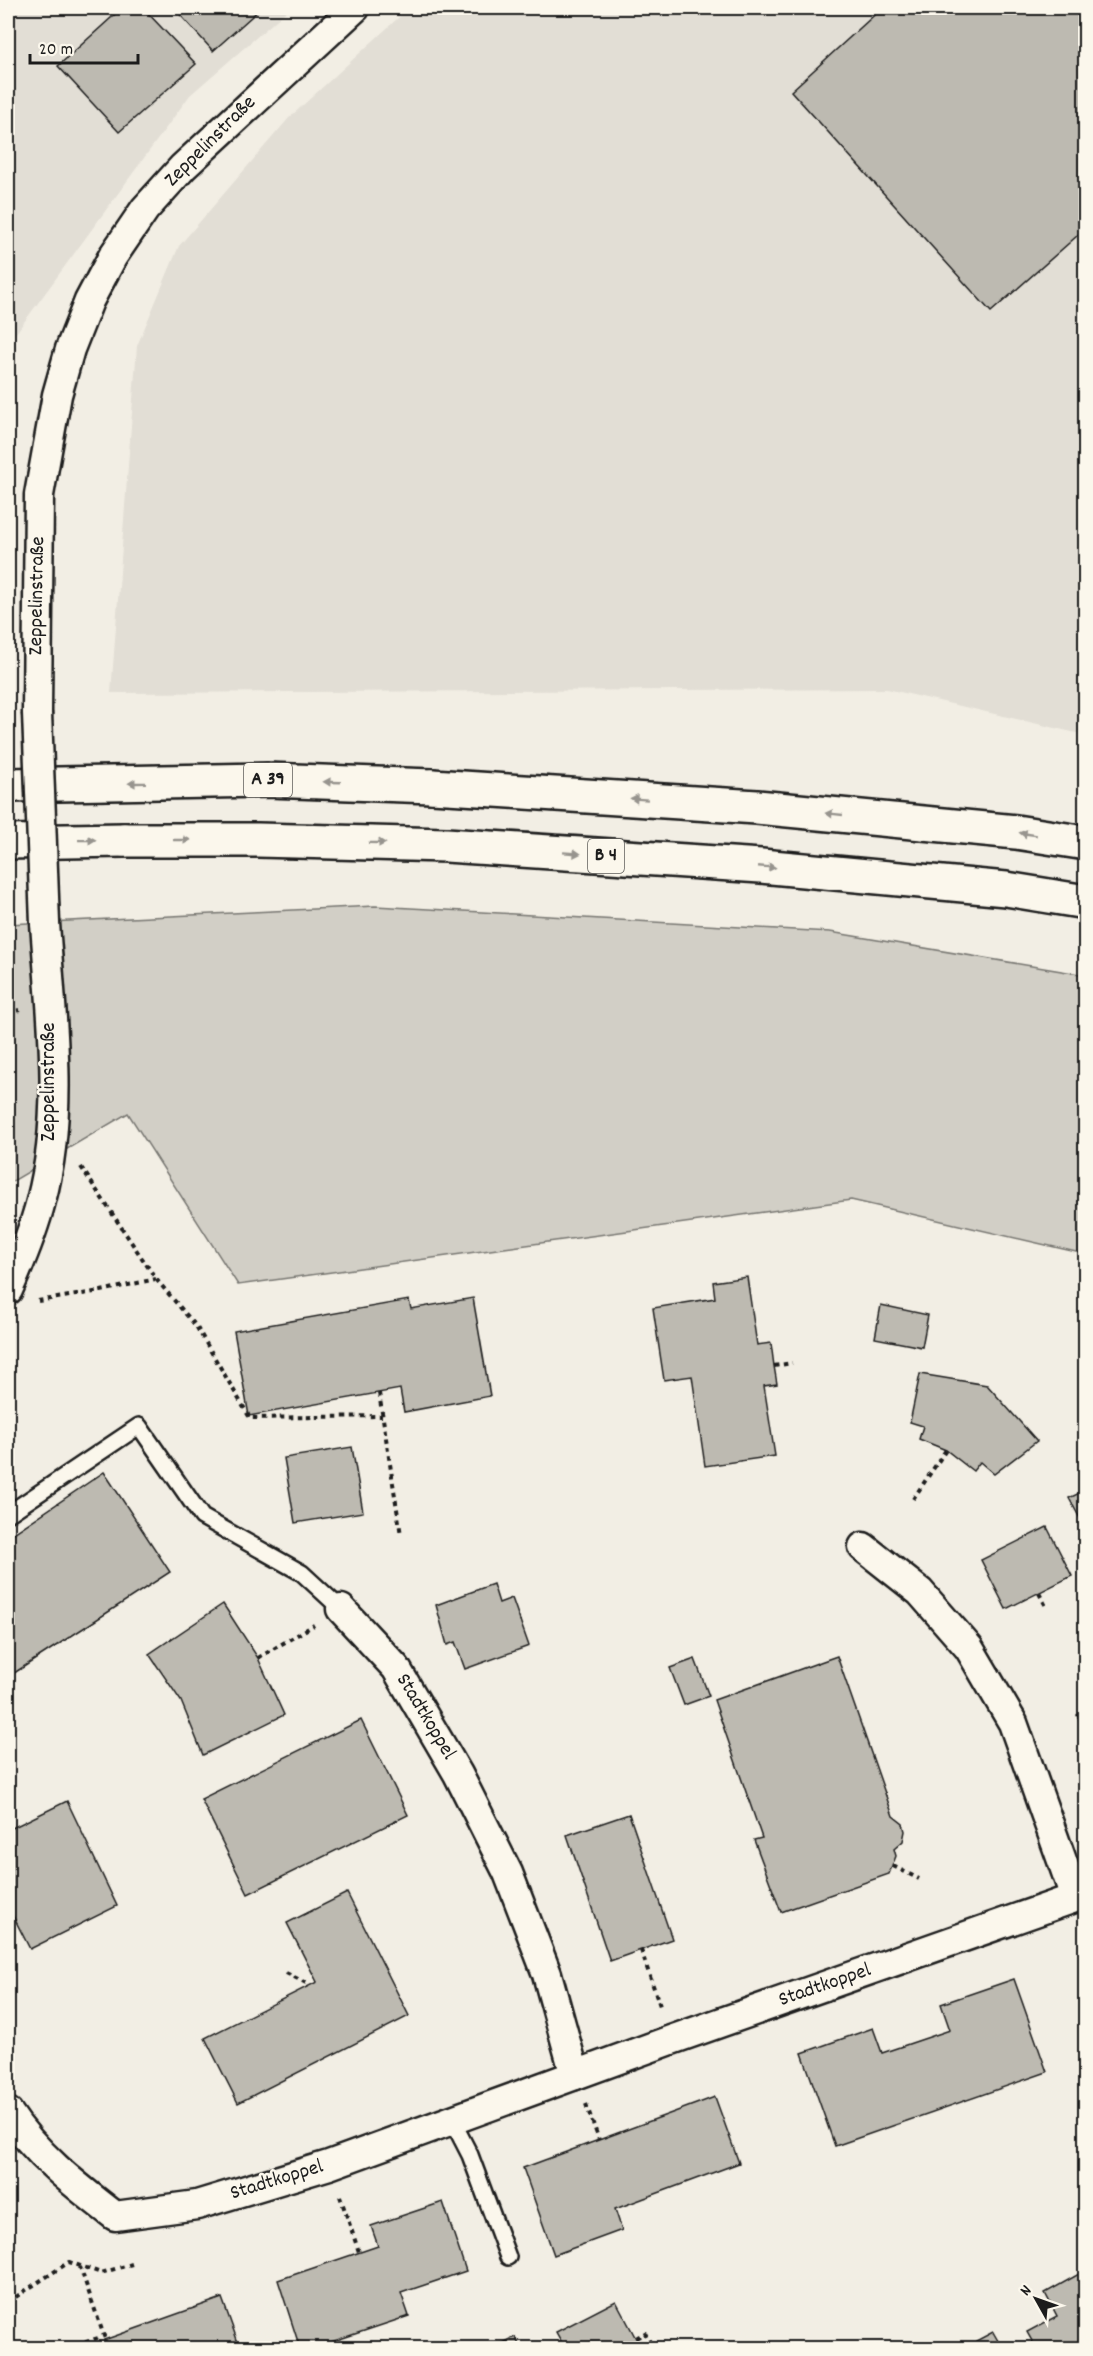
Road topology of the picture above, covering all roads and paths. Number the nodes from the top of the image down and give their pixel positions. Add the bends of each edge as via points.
1 (355, 8) edge
2 (8, 785) edge
3 (8, 842) edge
4 (1086, 843) edge
5 (1086, 902) edge
6 (53, 1124) junction
7 (156, 1279) junction
8 (8, 1290) edge
9 (36, 1301) dead end
10 (792, 1363) dead end
11 (774, 1366) dead end
12 (379, 1393) dead end
13 (382, 1416) junction
14 (946, 1450) dead end
15 (913, 1499) dead end
16 (8, 1514) edge
17 (400, 1535) dead end
18 (863, 1547) dead end
19 (1039, 1593) dead end
20 (1047, 1608) dead end
21 (340, 1609) junction
22 (258, 1658) dead end
23 (893, 1866) dead end
24 (920, 1879) dead end
25 (1080, 1895) edge
26 (641, 1950) dead end
27 (286, 1973) dead end
28 (310, 1985) dead end
29 (671, 2040) junction
30 (575, 2075) junction
31 (8, 2112) edge
32 (452, 2120) junction
33 (329, 2165) junction
34 (359, 2252) dead end
35 (508, 2257) dead end
36 (132, 2264) dead end
37 (80, 2267) junction
38 (8, 2302) edge
39 (636, 2338) dead end
40 (68, 2349) edge
41 (653, 2349) edge

1 - 6 street, Zeppelinstraße, bridge via 183,167 139,219 89,301 57,395 39,495 37,713 54,1067
4 -> 2 highway, A 39 via 1016,832 757,807 432,786 267,780
3 -> 5 highway, B 4 via 258,840 446,845 761,866 1006,889
6 - 7 path
6 - 8 street, Zeppelinstraße via 41,1200
7 - 9 path
7 - 13 path via 196,1326 250,1418
10 - 11 path
12 - 13 path
13 - 17 path
14 - 15 path
16 - 21 lane via 139,1426 202,1517 302,1574
18 - 25 street, Stadtkoppel via 920,1592 969,1648 1013,1723
19 - 20 path
21 - 22 path
21 - 30 street, Stadtkoppel via 396,1668 458,1774 508,1873 547,1974
23 - 24 path
25 - 29 street, Stadtkoppel
26 - 29 path
27 - 28 path
29 - 30 street, Stadtkoppel
30 - 32 street, Stadtkoppel
31 - 33 street, Stadtkoppel via 62,2175 115,2216 197,2205
32 - 33 street, Stadtkoppel
32 - 35 lane via 470,2155
33 - 34 path
36 - 37 path via 101,2273
37 - 38 path via 69,2262
37 - 40 path via 104,2336
39 - 41 path via 645,2333

